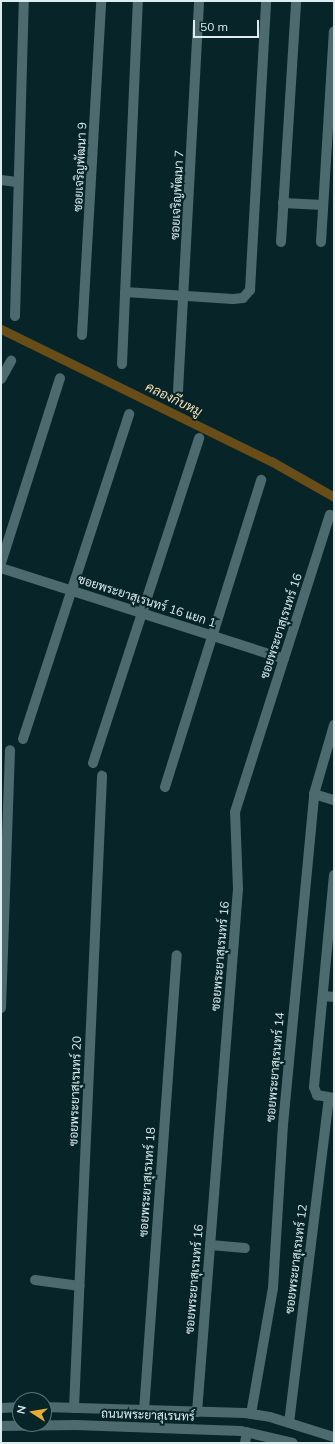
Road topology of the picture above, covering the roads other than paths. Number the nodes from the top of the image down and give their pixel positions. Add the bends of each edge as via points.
1 (24, 1) edge
2 (101, 1) edge
3 (138, 1) edge
4 (199, 1) edge
5 (266, 1) edge
6 (296, 1) edge
7 (334, 31) edge
8 (1, 180) edge
9 (18, 182) junction
10 (283, 203) junction
11 (323, 205) junction
12 (281, 242) dead end
13 (321, 242) dead end
14 (124, 292) junction
15 (185, 295) junction
16 (15, 316) dead end
17 (82, 335) dead end
18 (11, 361) dead end
19 (122, 364) dead end
20 (60, 378) dead end
21 (1, 379) edge
22 (178, 390) dead end
23 (129, 414) dead end
24 (199, 438) dead end
25 (261, 480) dead end
26 (330, 516) dead end
27 (1, 563) edge
28 (1, 568) edge
29 (70, 590) junction
30 (143, 613) junction
31 (212, 635) junction
32 (284, 659) junction
33 (334, 725) edge
34 (23, 739) dead end
35 (10, 750) dead end
36 (93, 763) dead end
37 (102, 776) dead end
38 (165, 787) dead end
39 (314, 794) junction
40 (334, 800) edge
41 (334, 875) edge
42 (334, 888) edge
43 (177, 955) dead end
44 (329, 996) edge
45 (1, 1008) edge
46 (332, 1098) edge
47 (210, 1245) junction
48 (245, 1248) dead end
49 (35, 1280) dead end
50 (80, 1286) junction
51 (12, 1407) edge
52 (52, 1407) edge
53 (1, 1408) edge
54 (74, 1408) junction
55 (144, 1411) junction
56 (197, 1412) junction
57 (251, 1414) junction
58 (289, 1423) junction
59 (1, 1426) edge
60 (247, 1432) junction
61 (334, 1437) edge
62 (245, 1443) edge
63 (293, 1443) edge

1 - 9 street
2 - 17 street, ซอยเจริญพัฒนา 9
3 - 14 street
4 - 15 street, ซอยเจริญพัฒนา 7
5 - 15 street via 250,290 243,298 233,299
6 - 10 street
7 - 11 street
8 - 9 street
9 - 16 street
10 - 11 street
10 - 12 street
11 - 13 street
14 - 15 street
14 - 19 street
15 - 22 street, ซอยเจริญพัฒนา 7
18 - 21 street
20 - 27 street
23 - 29 street
24 - 30 street
25 - 31 street
26 - 32 street, ซอยพระยาสุเรนทร์ 16
28 - 29 street, ซอยพระยาสุเรนทร์ 16 แยก 1
29 - 30 street, ซอยพระยาสุเรนทร์ 16 แยก 1
29 - 34 street
30 - 31 street, ซอยพระยาสุเรนทร์ 16 แยก 1
30 - 36 street
31 - 32 street, ซอยพระยาสุเรนทร์ 16 แยก 1
31 - 38 street
32 - 47 street, ซอยพระยาสุเรนทร์ 16 via 234,817 238,889
33 - 39 street, ซอยพระยาสุเรนทร์ 14
35 - 45 street
37 - 50 street, ซอยพระยาสุเรนทร์ 20
39 - 40 street
39 - 57 street, ซอยพระยาสุเรนทร์ 14 via 283,1125 273,1288
41 - 42 street, ซอยพระยาสุเรนทร์ 12
42 - 44 street, ซอยพระยาสุเรนทร์ 12
43 - 55 street, ซอยพระยาสุเรนทร์ 18
44 - 46 street, ซอยพระยาสุเรนทร์ 12 via 314,1087 317,1095
46 - 58 street, ซอยพระยาสุเรนทร์ 12
47 - 48 street
47 - 56 street, ซอยพระยาสุเรนทร์ 16
49 - 50 street
50 - 54 street, ซอยพระยาสุเรนทร์ 20
51 - 53 street
52 - 54 street, ถนนพระยาสุเรนทร์
54 - 55 street, ถนนพระยาสุเรนทร์
55 - 56 street, ถนนพระยาสุเรนทร์
56 - 57 street, ถนนพระยาสุเรนทร์
57 - 58 street, ถนนพระยาสุเรนทร์
58 - 61 street, ถนนพระยาสุเรนทร์
59 - 60 street, ถนนพระยาสุเรนทร์ via 75,1425
60 - 62 street
60 - 63 street, ถนนพระยาสุเรนทร์

